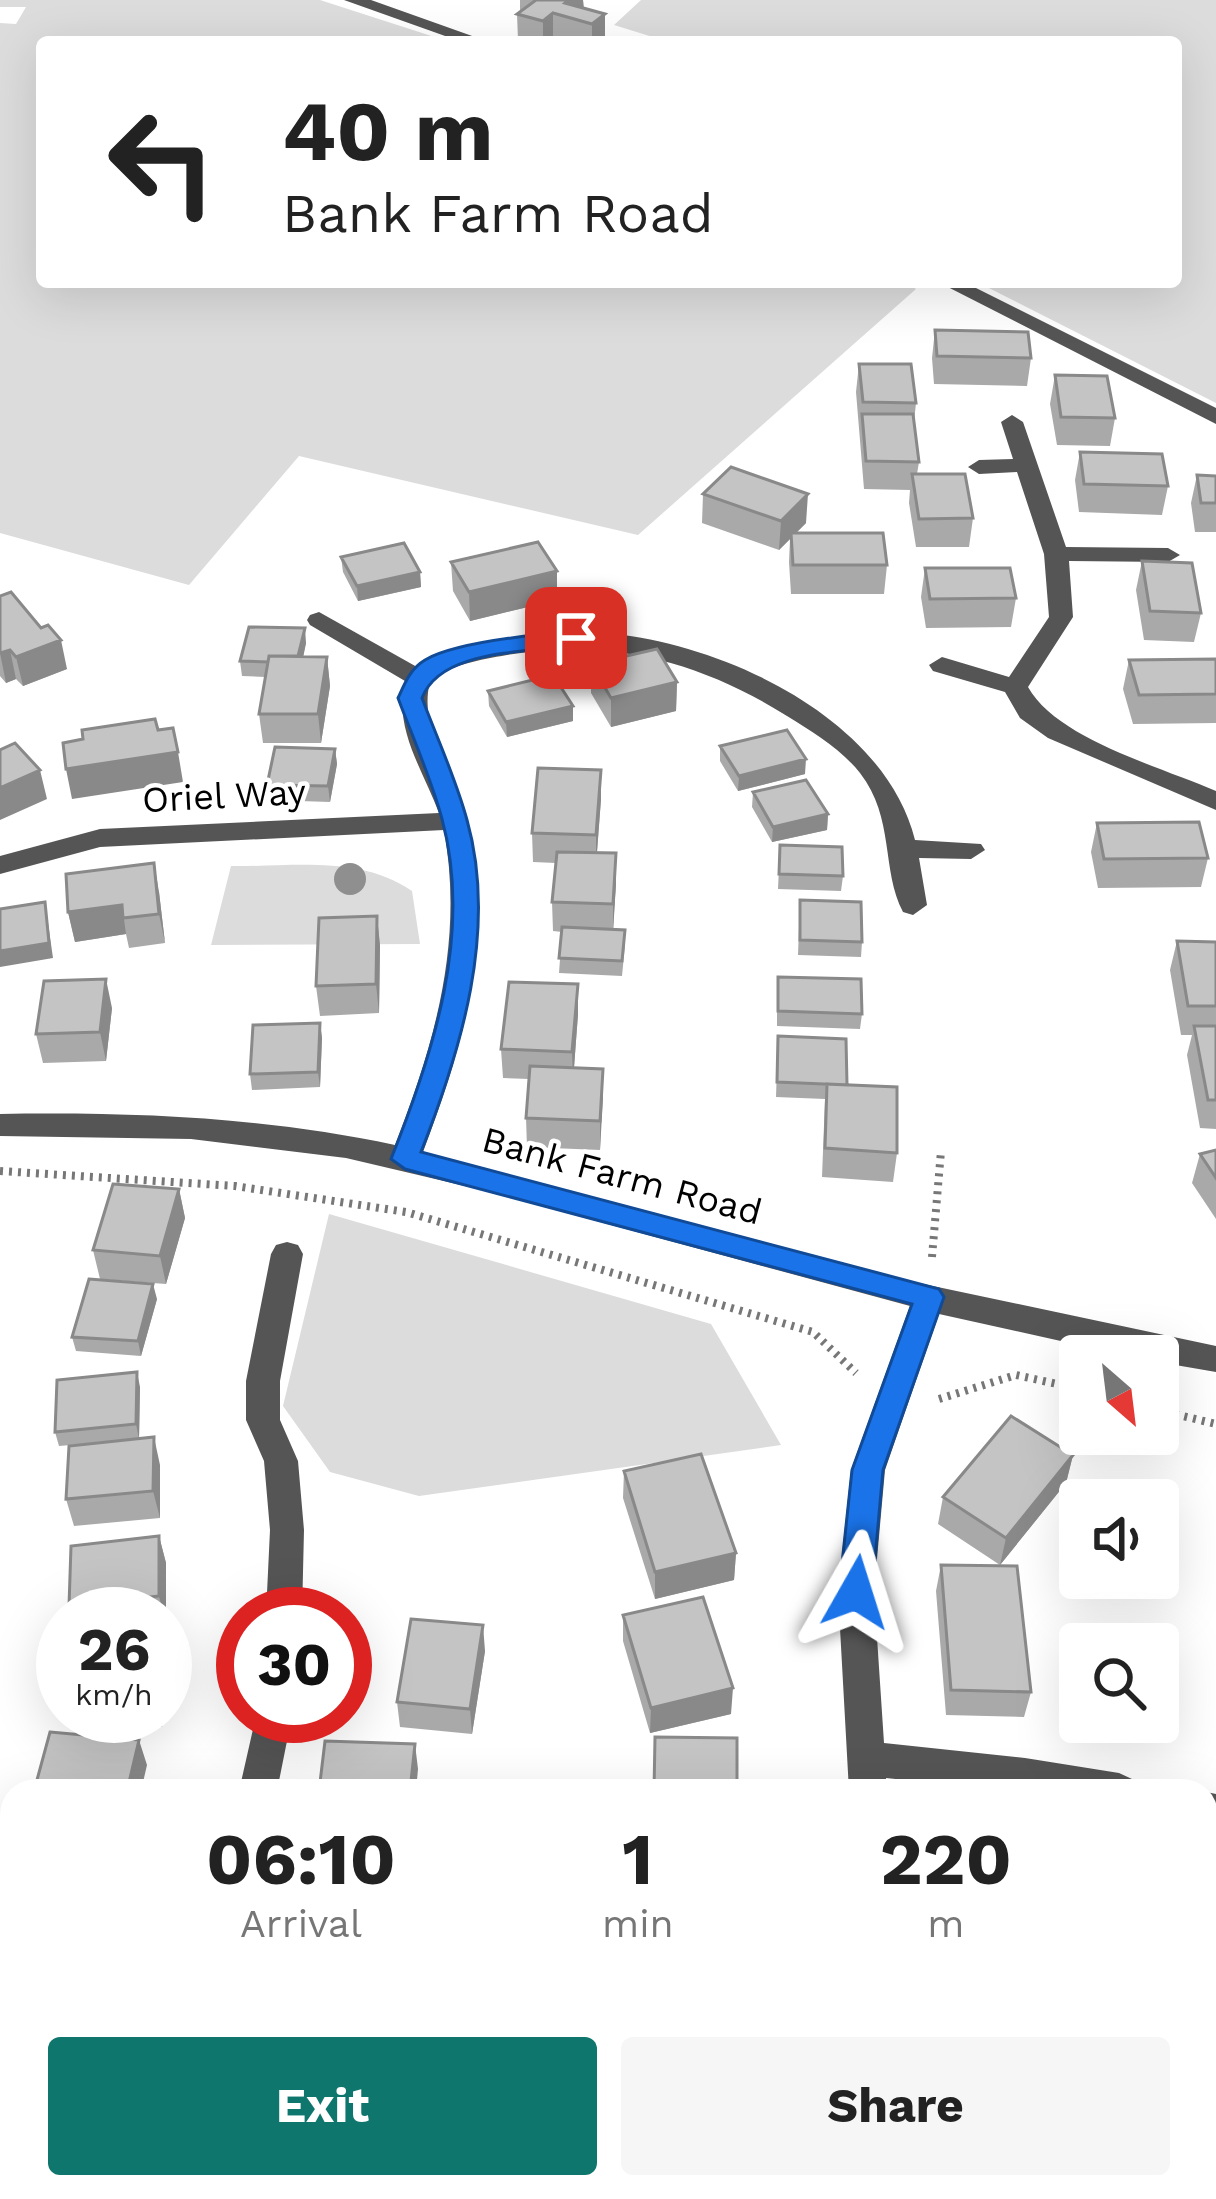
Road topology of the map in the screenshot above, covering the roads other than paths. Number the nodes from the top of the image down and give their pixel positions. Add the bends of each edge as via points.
1 (353, 0) edge
2 (462, 36) edge
3 (960, 288) edge
4 (1216, 417) edge
5 (1012, 422) dead end
6 (1026, 465) junction
7 (979, 466) dead end
8 (1056, 554) junction
9 (1168, 556) dead end
10 (319, 620) dead end
11 (942, 664) dead end
12 (418, 678) junction
13 (1015, 687) junction
14 (1216, 801) edge
15 (455, 821) junction
16 (905, 849) junction
17 (970, 850) dead end
18 (0, 865) edge
19 (913, 905) dead end
20 (0, 1125) edge
21 (405, 1159) junction
22 (287, 1254) dead end
23 (929, 1297) junction
24 (1216, 1359) edge
25 (285, 1587) edge
26 (268, 1743) edge
27 (868, 1775) edge
28 (261, 1779) edge
29 (1048, 1779) edge

1 - 2 street
3 - 4 street
5 - 6 street
6 - 7 street
6 - 8 street
8 - 9 street
8 - 13 street via 1060,616
10 - 12 street
11 - 13 street
12 - 15 street via 414,718
12 - 16 street via 435,664 542,641 626,640 678,652 736,674 824,728 868,766
13 - 14 street via 1029,712 1057,732
15 - 18 street, Oriel Way via 100,838
15 - 21 street via 465,892 462,950 443,1061
16 - 17 street
16 - 19 street
20 - 21 street, Bank Farm Road via 255,1133
21 - 23 street, Bank Farm Road
22 - 25 street via 263,1400 281,1461
23 - 24 street, Bank Farm Road
23 - 27 street via 868,1470 856,1592
26 - 28 street
27 - 29 street

